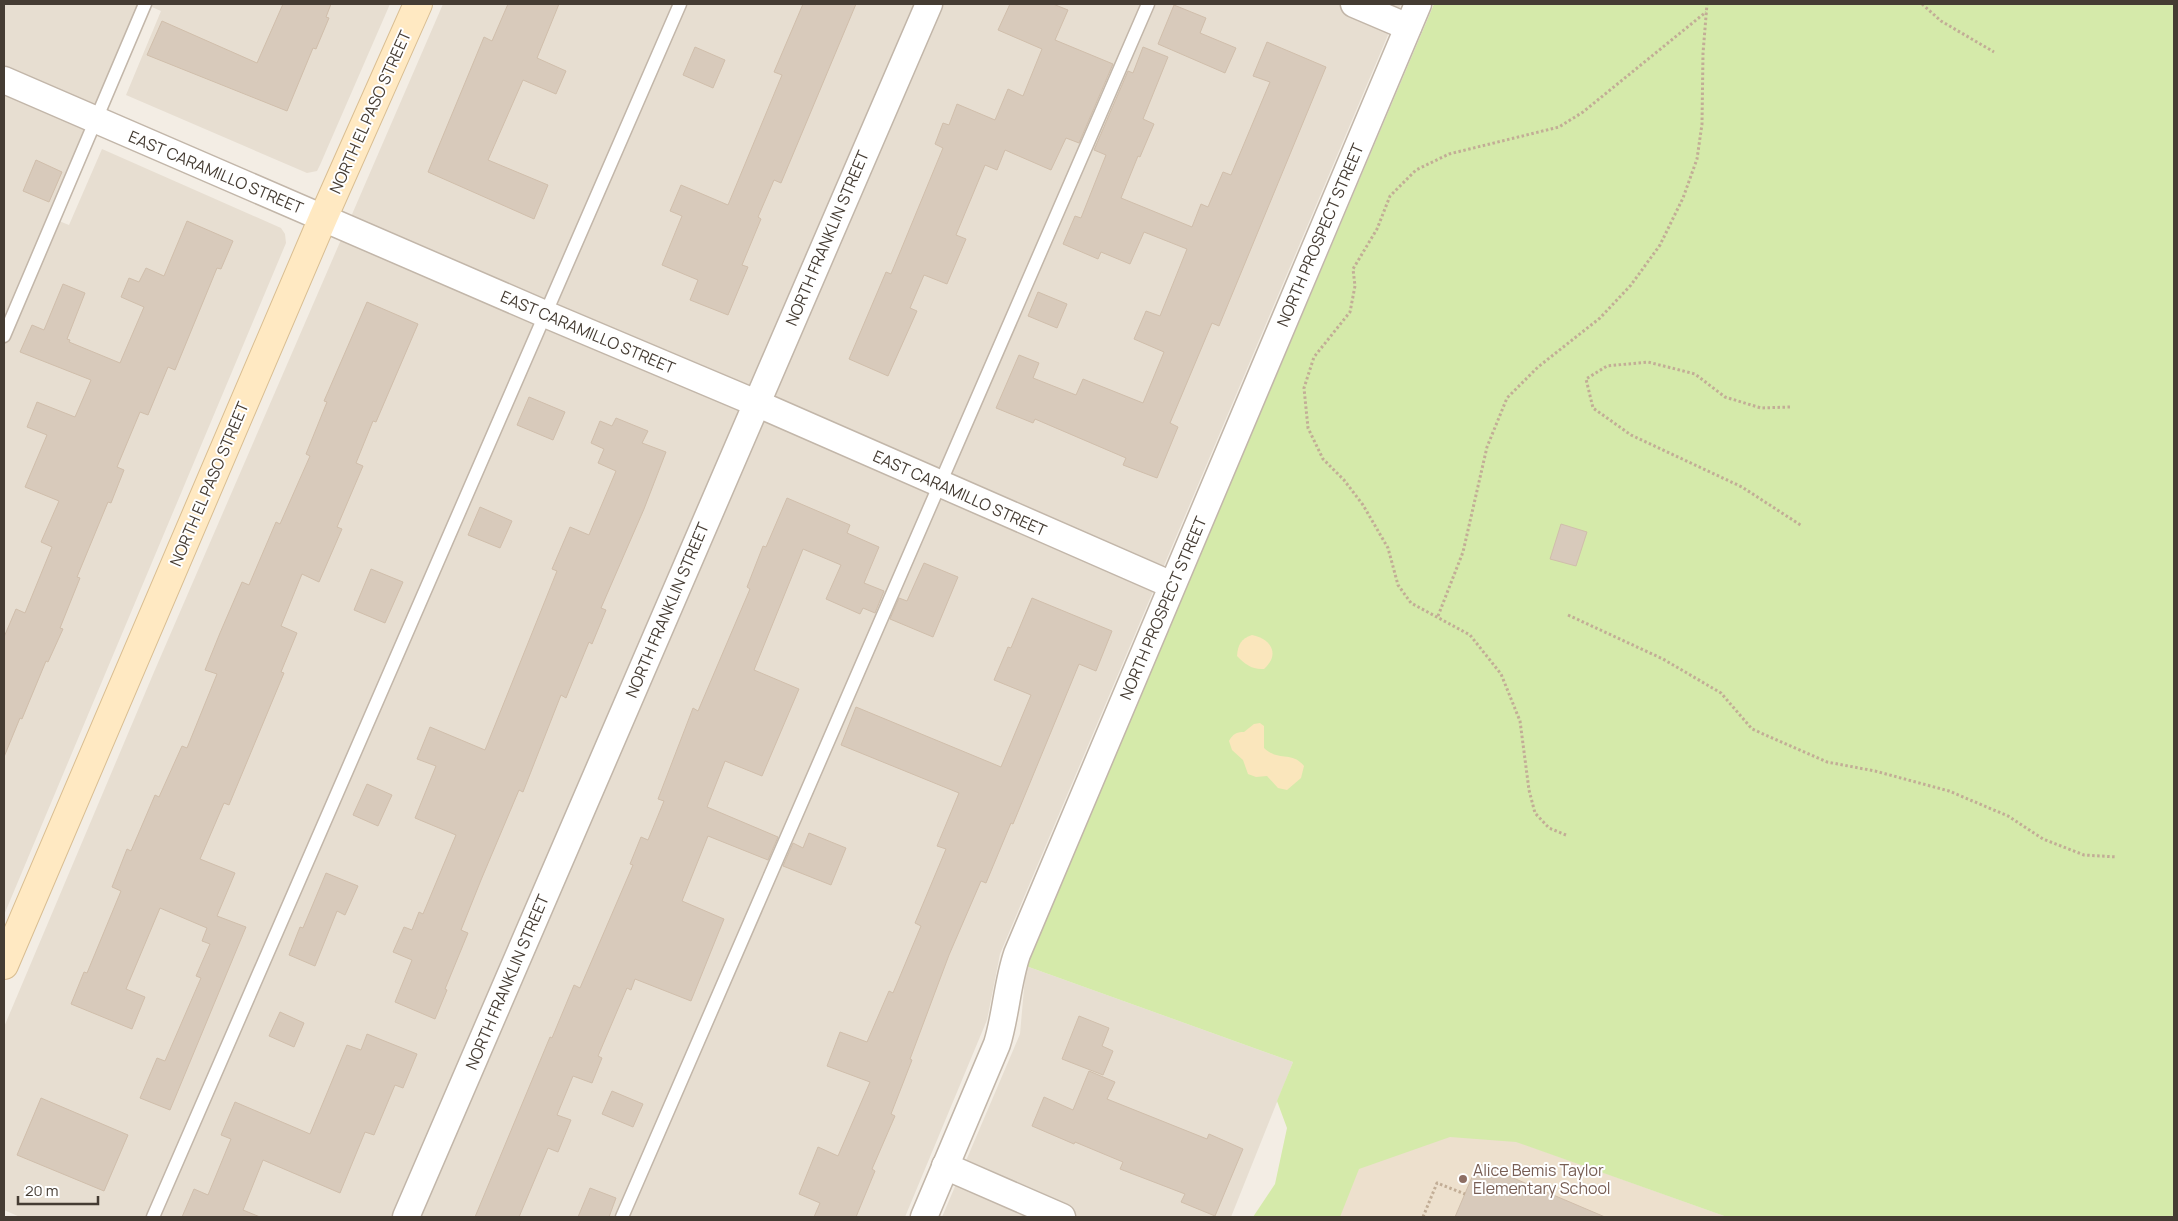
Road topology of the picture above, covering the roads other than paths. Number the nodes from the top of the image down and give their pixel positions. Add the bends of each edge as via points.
1 (145, 4) edge
2 (418, 4) edge
3 (680, 4) edge
4 (928, 4) edge
5 (1148, 4) edge
6 (1354, 4) edge
7 (1413, 16) edge
8 (4, 80) edge
9 (96, 120) junction
10 (323, 218) junction
11 (545, 314) junction
12 (4, 336) edge
13 (756, 403) junction
14 (941, 484) junction
15 (1172, 585) junction
16 (4, 965) edge
17 (945, 1166) junction
18 (153, 1217) edge
19 (406, 1217) edge
20 (622, 1217) edge
21 (924, 1217) edge
22 (1062, 1217) edge

1 - 9 lane
2 - 10 street, NORTH EL PASO STREET
3 - 11 lane
4 - 13 street, NORTH FRANKLIN STREET
5 - 14 lane
6 - 7 street
7 - 15 street, NORTH PROSPECT STREET
8 - 9 street, EAST CARAMILLO STREET
9 - 10 street, EAST CARAMILLO STREET
9 - 12 lane
10 - 11 street, EAST CARAMILLO STREET
10 - 16 street, NORTH EL PASO STREET
11 - 13 street, EAST CARAMILLO STREET
11 - 18 lane
13 - 14 street, EAST CARAMILLO STREET
13 - 19 street, NORTH FRANKLIN STREET
14 - 15 street, EAST CARAMILLO STREET
14 - 20 lane
15 - 17 street, NORTH PROSPECT STREET via 1017,954 1010,976 1003,1027
17 - 21 street, NORTH PROSPECT STREET
17 - 22 street

